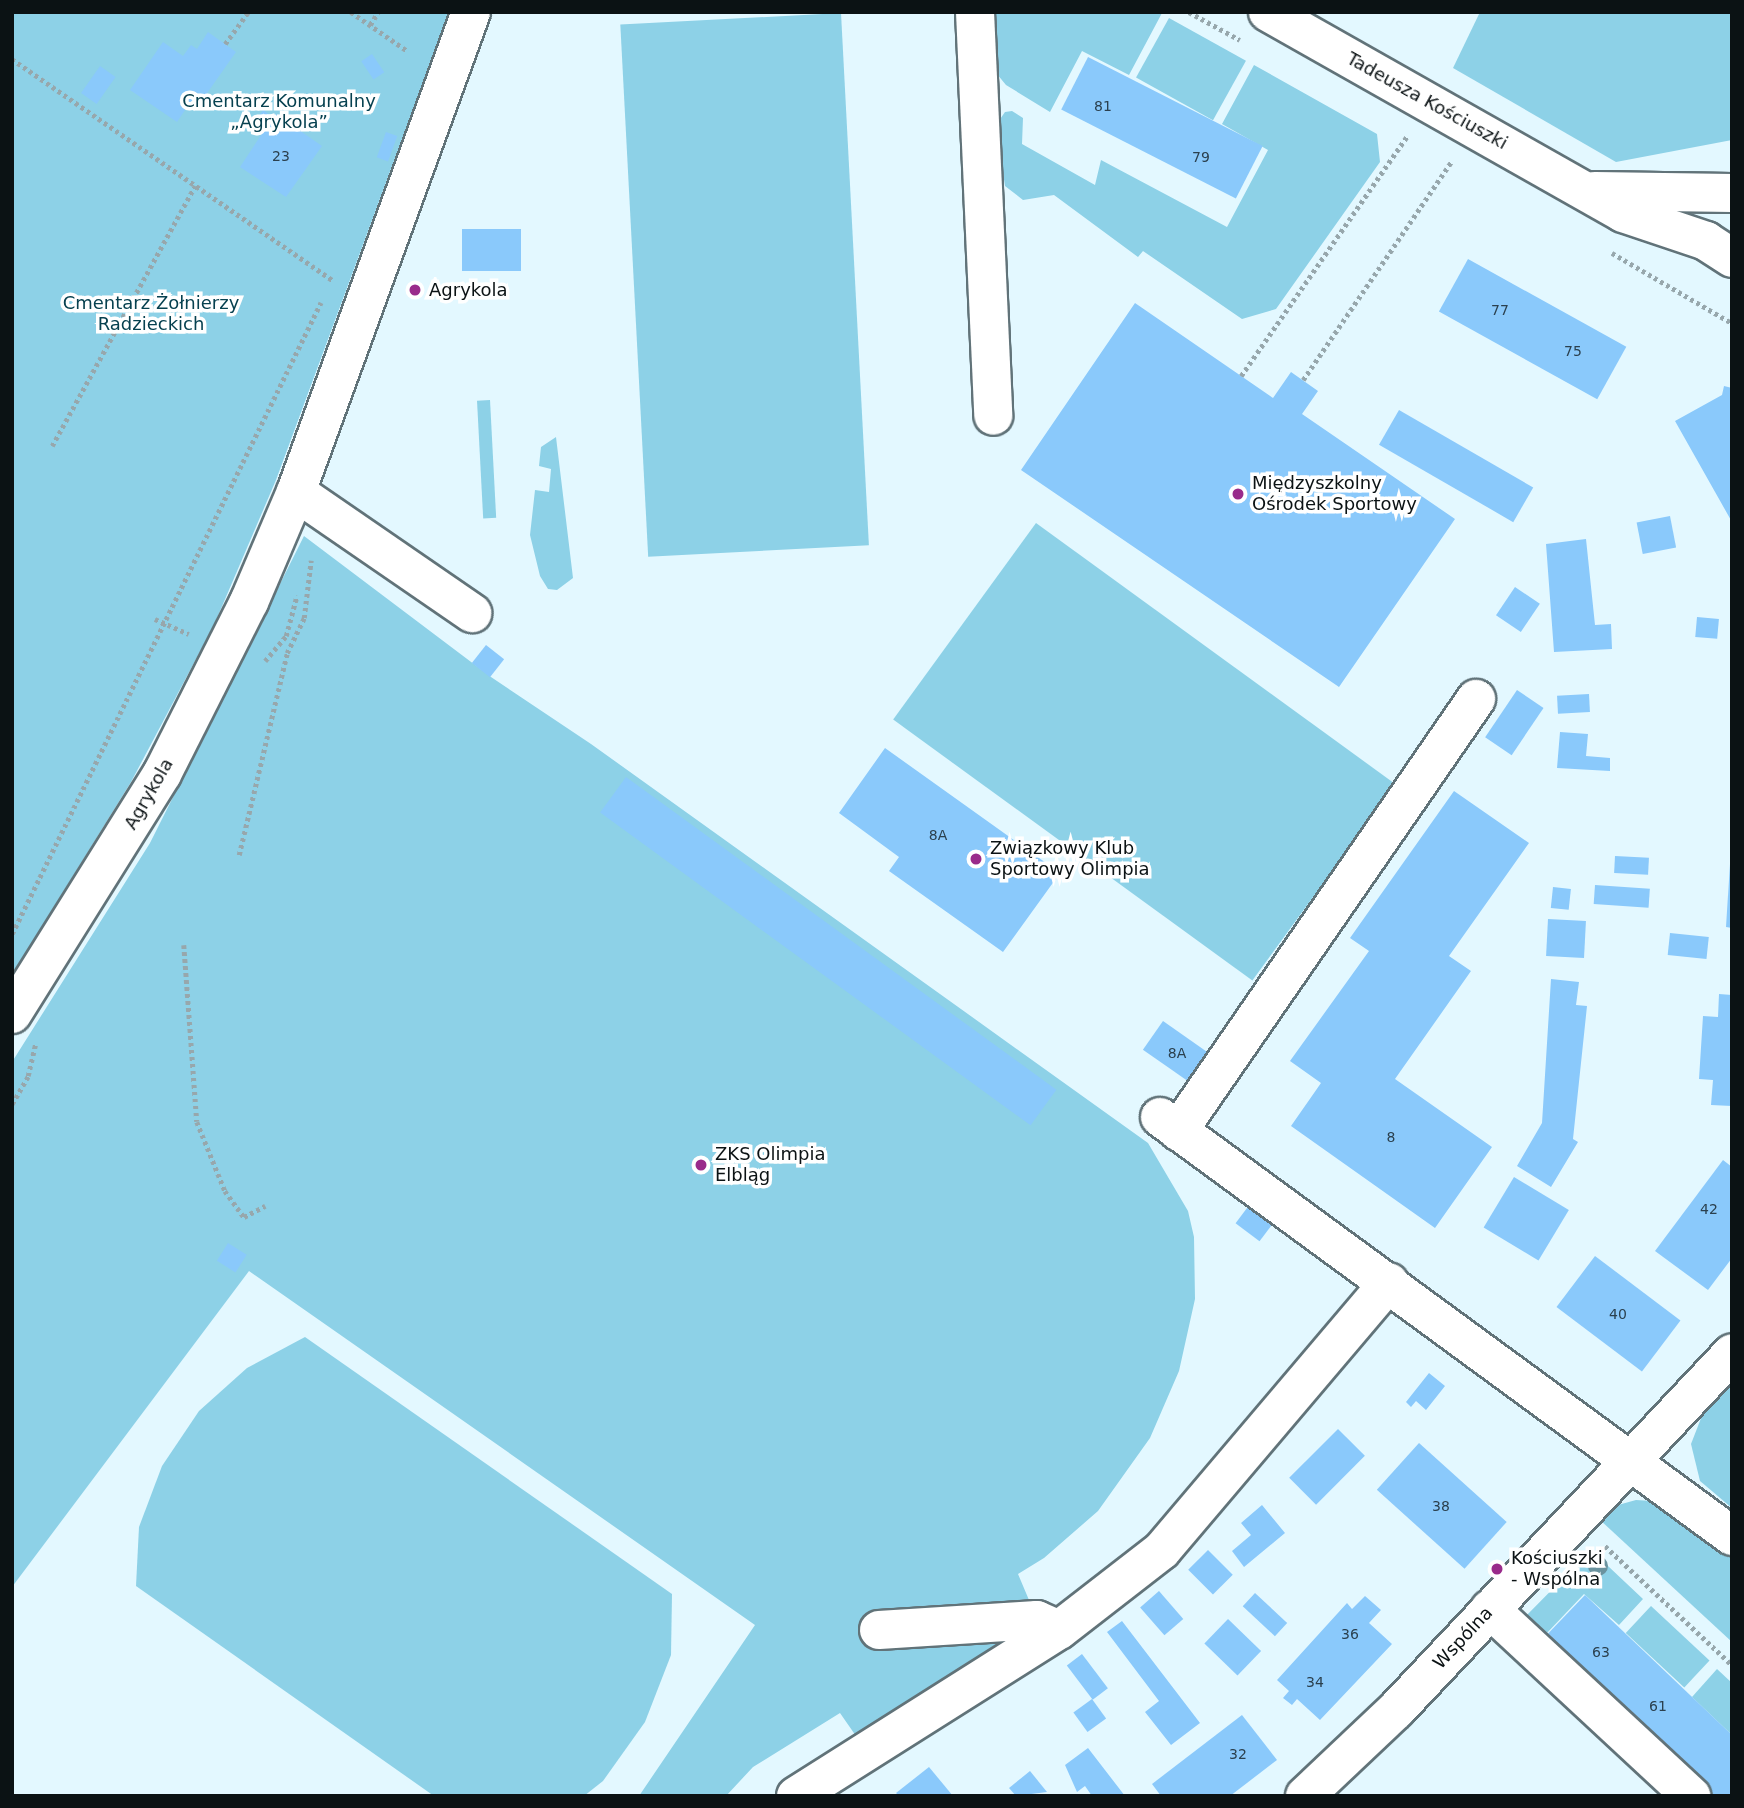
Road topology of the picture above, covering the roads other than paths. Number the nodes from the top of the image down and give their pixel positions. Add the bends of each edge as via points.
1 (471, 12) edge
2 (975, 12) edge
3 (1268, 12) edge
4 (1586, 190) junction
5 (1732, 193) edge
6 (1732, 225) edge
7 (1732, 235) edge
8 (1732, 258) edge
9 (993, 416) dead end
10 (296, 492) junction
11 (472, 613) dead end
12 (1476, 699) dead end
13 (12, 1014) edge
14 (1389, 1282) junction
15 (1732, 1354) edge
16 (1632, 1462) junction
17 (1732, 1536) edge
18 (1490, 1609) junction
19 (879, 1630) dead end
20 (1059, 1630) junction
21 (796, 1796) edge
22 (1305, 1796) edge
23 (1691, 1796) edge

1 - 10 street, Agrykola
2 - 9 street
3 - 4 street, Tadeusza Kościuszki
4 - 5 street, Tadeusza Kościuszki
4 - 8 street, Tadeusza Kościuszki via 1652,226 1706,241
6 - 7 street
10 - 11 street
10 - 13 street, Agrykola via 249,601 162,774
12 - 14 street via 1169,1124
14 - 16 street
14 - 20 street via 1187,1525 1136,1572
15 - 16 street, Wspólna
16 - 17 street
16 - 18 street, Wspólna
18 - 22 street, Wspólna via 1349,1758
18 - 23 street
19 - 20 street via 1037,1620
20 - 21 street

